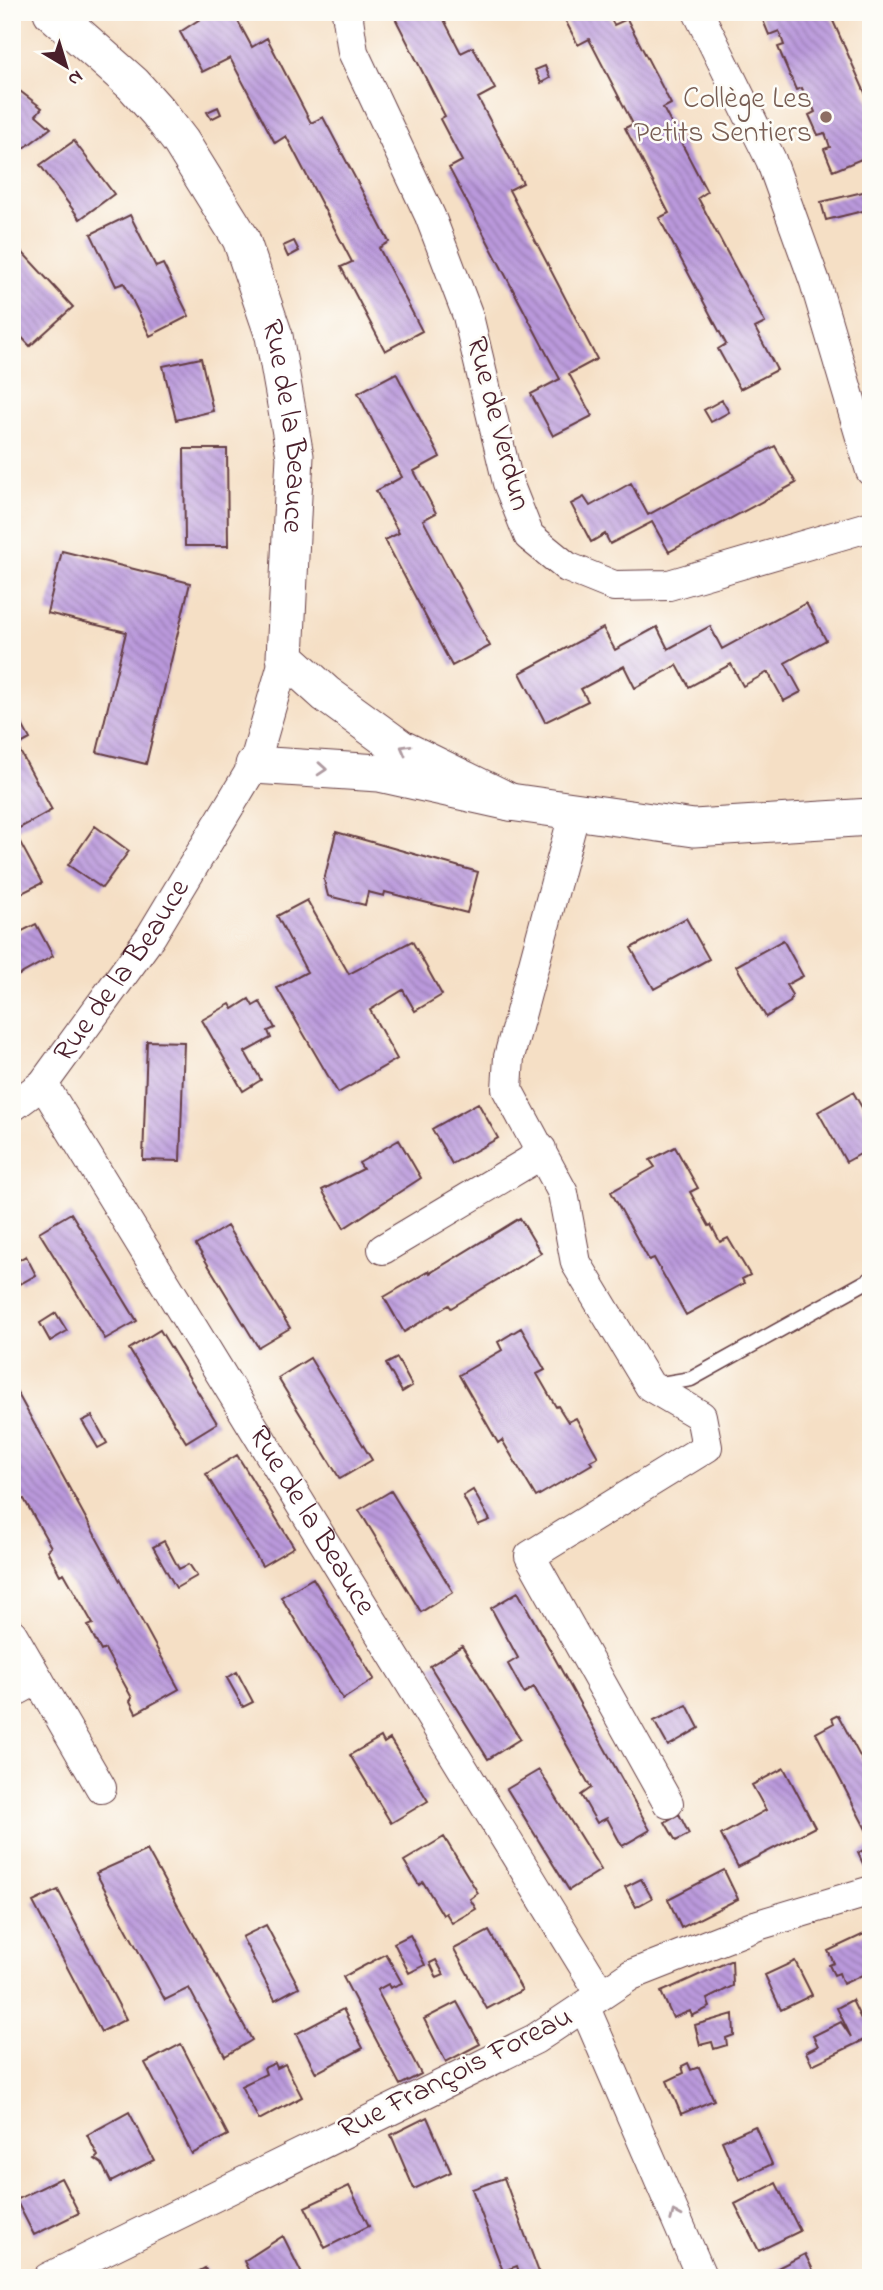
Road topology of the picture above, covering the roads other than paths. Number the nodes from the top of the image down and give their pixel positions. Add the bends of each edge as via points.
1 (52, 12) edge
2 (347, 12) edge
3 (698, 12) edge
4 (871, 471) edge
5 (871, 526) edge
6 (285, 657) junction
7 (254, 765) junction
8 (510, 802) junction
9 (575, 811) junction
10 (871, 817) edge
11 (43, 1084) junction
12 (12, 1107) edge
13 (541, 1149) junction
14 (383, 1249) dead end
15 (871, 1279) edge
16 (650, 1386) junction
17 (12, 1634) edge
18 (25, 1686) edge
19 (101, 1788) dead end
20 (668, 1803) dead end
21 (871, 1891) edge
22 (593, 2001) junction
23 (48, 2278) edge
24 (702, 2278) edge

1 - 6 street, Rue de la Beauce via 158,112 241,239 274,336 295,456
2 - 5 street, Rue de Verdun via 353,52 430,216 468,316 508,483 529,536 566,567 614,586 669,585
3 - 4 street via 771,160 815,282
6 - 7 street, Rue de la Beauce
8 -> 6 street via 400,748 326,694
7 -> 8 street via 379,773
7 - 11 street, Rue de la Beauce via 151,936
8 - 9 street
9 - 10 street via 694,828
9 - 13 street via 509,1057 507,1089
11 - 12 street
11 - 22 street, Rue de la Beauce
13 - 14 street via 530,1161
13 - 16 street via 563,1193 576,1263
15 - 16 lane via 691,1379
16 - 20 street via 701,1416 707,1447 530,1556
17 - 18 street
18 - 19 street
21 - 22 street, Rue François Foreau via 758,1924 631,1975
22 - 23 street, Rue François Foreau via 535,2039
24 -> 22 street, Rue de la Beauce

